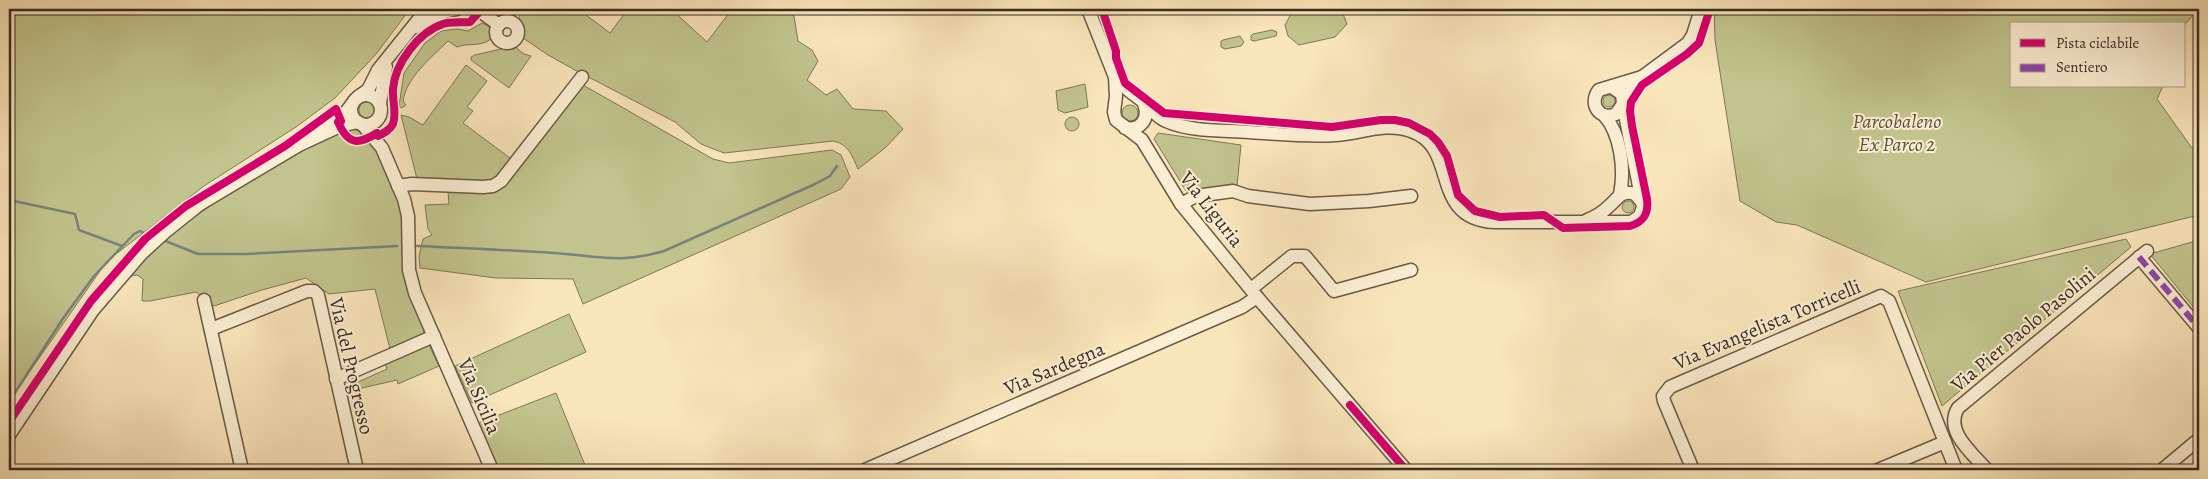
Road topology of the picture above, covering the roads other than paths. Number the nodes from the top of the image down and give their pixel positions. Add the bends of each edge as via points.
1 (427, 9) edge
2 (458, 9) edge
3 (477, 9) edge
4 (1701, 9) edge
5 (1090, 11) edge
6 (499, 25) dead end
7 (408, 33) junction
8 (388, 60) junction
9 (1115, 76) junction
10 (582, 77) dead end
11 (1642, 77) junction
12 (1612, 87) junction
13 (355, 100) junction
14 (1140, 101) junction
15 (1623, 102) junction
16 (380, 103) junction
17 (1116, 106) junction
18 (1604, 115) junction
19 (380, 117) junction
20 (1166, 121) junction
21 (360, 123) junction
22 (1143, 123) junction
23 (1124, 128) junction
24 (1142, 140) junction
25 (299, 145) junction
26 (382, 148) junction
27 (398, 186) junction
28 (1411, 196) dead end
29 (1617, 198) junction
30 (1642, 202) junction
31 (1181, 204) junction
32 (1586, 221) junction
33 (1626, 222) junction
34 (1411, 270) dead end
35 (1254, 293) junction
36 (204, 300) dead end
37 (2199, 328) edge
38 (210, 329) junction
39 (434, 336) junction
40 (336, 379) junction
41 (9, 435) edge
42 (2199, 439) edge
43 (1946, 442) junction
44 (893, 465) edge
45 (242, 470) edge
46 (357, 470) edge
47 (492, 470) edge
48 (864, 470) edge
49 (1406, 470) edge
50 (1693, 470) edge
51 (1878, 470) edge
52 (1956, 470) edge
53 (1987, 470) edge
54 (2162, 470) edge

1 - 7 street
2 - 7 street via 436,14
3 - 6 street
4 - 11 street via 1688,44
5 - 9 street
7 - 8 street
8 - 13 street via 378,70 368,90
8 - 16 street
9 - 14 street
9 - 17 street
10 - 27 street via 502,182 483,187
11 - 12 street
11 - 15 street
12 - 15 street via 1619,90
12 - 18 street via 1603,88 1595,95 1595,106
13 - 16 street via 368,94
13 - 21 street via 352,114
13 - 25 street via 346,112 311,133
14 - 17 street via 1124,98
14 - 20 street
14 - 22 street via 1146,115
15 - 18 street via 1616,114
15 - 30 street
16 - 19 street
17 - 23 street via 1115,118
18 - 29 street via 1614,128 1620,154 1623,181
19 - 21 street via 372,124
19 - 26 street
20 - 22 street
20 - 32 street via 1185,127 1298,135 1337,135 1392,127 1414,132 1431,145 1442,165 1452,198 1473,218 1483,222
21 - 25 street via 340,126
21 - 26 street
22 - 23 street via 1135,128
22 - 24 street, Via Liguria
23 - 24 street, Via Liguria
24 - 31 street, Via Liguria
25 - 41 street via 200,204 141,254 93,310
26 - 27 street, Via Sicilia
27 - 39 street, Via Sicilia via 408,216 411,280
28 - 31 street via 1369,202 1310,204 1233,191 1196,196
29 - 30 street via 1633,192
29 - 32 street via 1600,214
29 - 33 street via 1614,212
30 - 33 street via 1640,216
31 - 35 street, Via Liguria
32 - 33 street
34 - 35 street, Via Sardegna via 1334,291 1304,256 1298,254
35 - 44 street, Via Sardegna via 1242,307
35 - 49 street, Via Liguria
36 - 38 street
37 - 53 street, Via Pier Paolo Pasolini via 2143,254 1958,408 1953,420 1956,433
38 - 40 street, Via del Progresso via 314,291 321,302
38 - 45 street
39 - 40 street
39 - 47 street, Via Sicilia
40 - 46 street, Via del Progresso
42 - 54 street
43 - 50 street, Via Evangelista Torricelli via 1890,301 1885,296 1676,383 1666,391 1664,401
43 - 51 street
43 - 52 street
44 - 48 street, Via Sardegna

